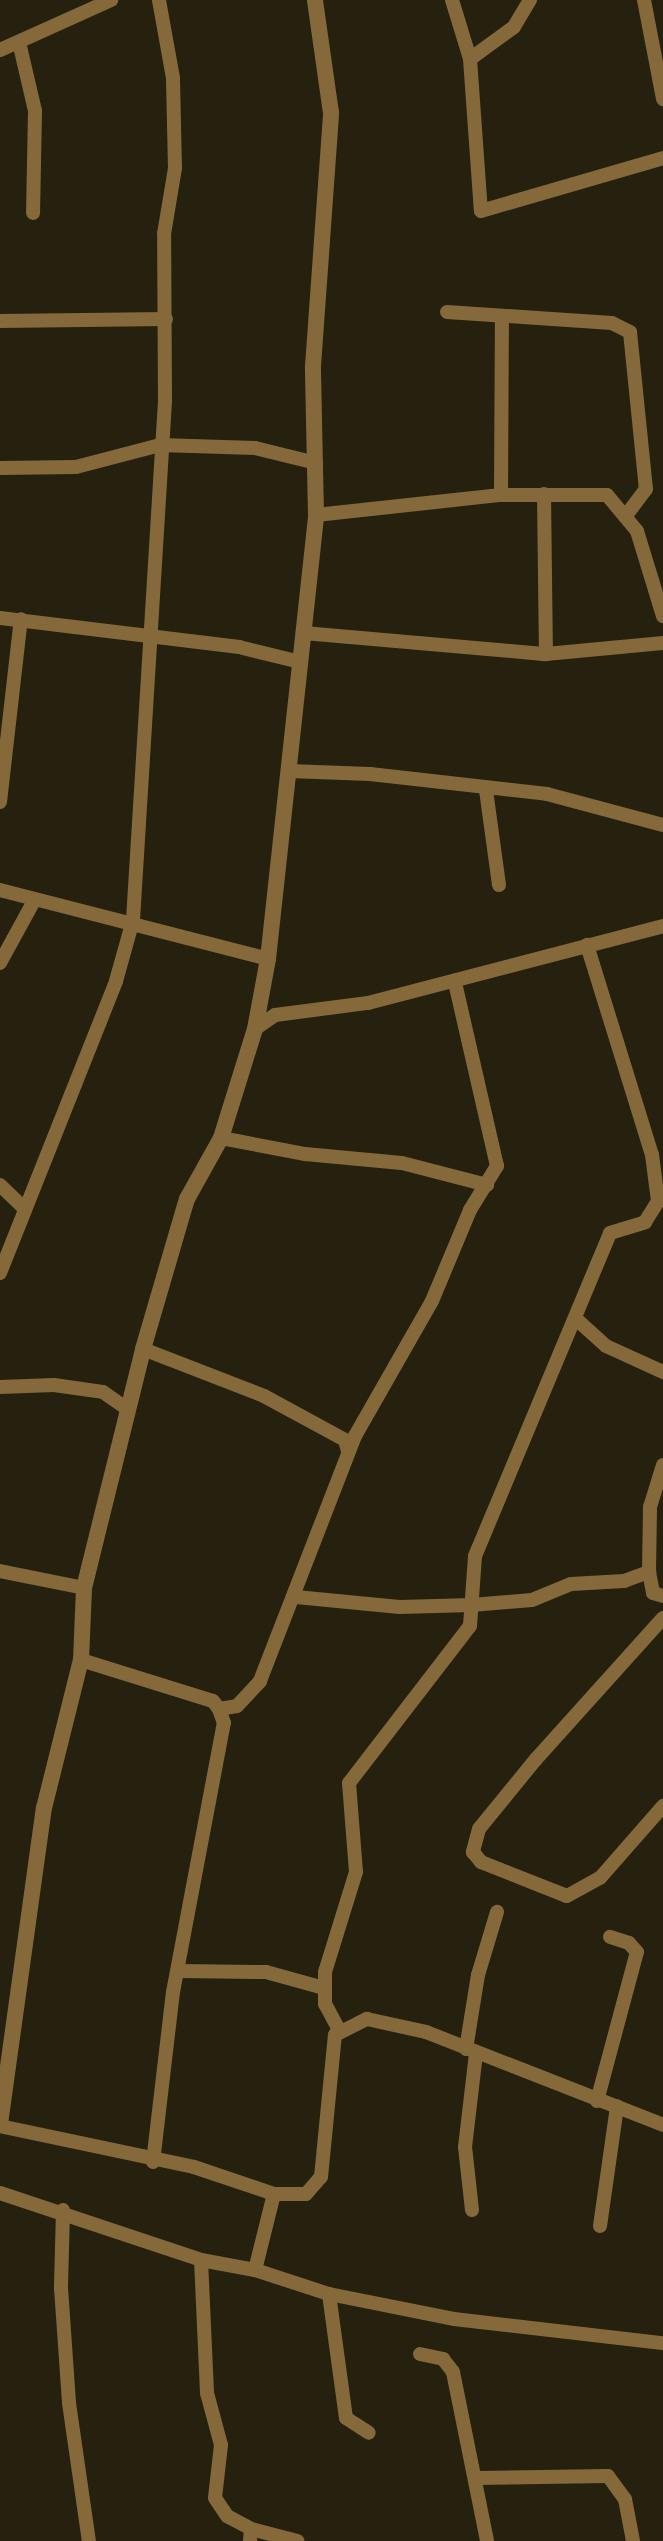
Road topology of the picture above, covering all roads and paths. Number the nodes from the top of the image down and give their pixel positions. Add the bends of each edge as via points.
1 (111, 0) edge
2 (159, 0) edge
3 (315, 0) edge
4 (452, 0) edge
5 (530, 0) edge
6 (644, 0) edge
7 (657, 27) edge
8 (19, 42) junction
9 (0, 50) edge
10 (470, 59) junction
11 (663, 99) edge
12 (663, 158) edge
13 (33, 213) dead end
14 (447, 312) dead end
15 (502, 316) junction
16 (166, 319) junction
17 (0, 321) edge
18 (160, 445) junction
19 (316, 463) junction
20 (0, 468) edge
21 (544, 494) junction
22 (501, 495) junction
23 (641, 497) junction
24 (613, 498) junction
25 (627, 514) junction
26 (316, 515) junction
27 (663, 616) edge
28 (0, 618) edge
29 (21, 619) junction
30 (304, 633) junction
31 (149, 639) junction
32 (663, 643) edge
33 (546, 654) junction
34 (300, 662) junction
35 (289, 771) junction
36 (486, 790) junction
37 (0, 802) edge
38 (663, 825) edge
39 (499, 885) dead end
40 (0, 890) edge
41 (34, 901) junction
42 (133, 920) junction
43 (663, 926) edge
44 (587, 945) junction
45 (268, 959) junction
46 (0, 963) edge
47 (455, 983) junction
48 (255, 1029) junction
49 (221, 1138) junction
50 (0, 1185) edge
51 (487, 1185) junction
52 (25, 1209) junction
53 (0, 1273) edge
54 (575, 1318) junction
55 (143, 1349) junction
56 (663, 1372) edge
57 (0, 1387) edge
58 (127, 1409) junction
59 (348, 1451) junction
60 (663, 1465) edge
61 (0, 1571) edge
62 (649, 1572) junction
63 (84, 1588) junction
64 (663, 1596) edge
65 (296, 1597) junction
66 (472, 1605) junction
67 (663, 1618) edge
68 (81, 1660) junction
69 (219, 1709) junction
70 (663, 1806) edge
71 (497, 1912) dead end
72 (610, 1937) dead end
73 (180, 1971) junction
74 (324, 1988) junction
75 (339, 2030) junction
76 (471, 2051) junction
77 (597, 2101) junction
78 (617, 2106) junction
79 (0, 2125) edge
80 (663, 2125) edge
81 (153, 2162) junction
82 (0, 2193) edge
83 (274, 2194) junction
84 (63, 2210) junction
85 (472, 2210) dead end
86 (600, 2226) dead end
87 (201, 2260) junction
88 (255, 2270) junction
89 (329, 2294) junction
90 (663, 2343) edge
91 (420, 2354) dead end
92 (369, 2433) dead end
93 (476, 2478) junction
94 (250, 2535) edge
95 (89, 2541) edge
96 (297, 2541) edge
97 (487, 2541) edge
98 (633, 2541) edge

1 - 8 street
2 - 16 street via 173,78 175,168 164,234
3 - 19 street via 331,113 313,366
4 - 10 street
5 - 10 street via 514,27
6 - 7 street
7 - 11 street
8 - 9 street
8 - 13 street via 35,111
10 - 12 street via 481,211
14 - 15 street
15 - 22 street
15 - 23 street via 612,323 630,332 646,489
16 - 17 street
16 - 18 street
18 - 19 street via 255,448
18 - 20 street via 76,467
18 - 31 street
19 - 26 street
21 - 22 street
21 - 24 street
21 - 33 street
22 - 26 street
23 - 24 street
23 - 25 street
24 - 25 street
25 - 27 street
26 - 30 street
28 - 29 street
29 - 31 street
29 - 37 street
30 - 33 street
30 - 34 street
31 - 34 street via 239,647
31 - 42 street
32 - 33 street
34 - 35 street
35 - 36 street via 370,774
35 - 45 street
36 - 38 street via 547,794
36 - 39 street
40 - 41 street
41 - 42 street
41 - 46 street
42 - 45 street
42 - 52 street via 116,981
43 - 44 street
44 - 47 street
44 - 54 street via 659,1193 645,1222 610,1233
45 - 48 street
47 - 48 street via 326,1012 275,1015
47 - 51 street via 497,1166
48 - 49 street
49 - 51 street via 305,1154 402,1163
49 - 55 street via 187,1199
50 - 52 street
51 - 59 street via 470,1210 432,1301
52 - 53 street
54 - 56 street via 606,1346
54 - 66 street via 475,1556
55 - 58 street
55 - 59 street via 264,1396 345,1440
57 - 58 street via 54,1385 103,1392
58 - 63 street
59 - 65 street
60 - 62 street via 650,1507
61 - 63 street
62 - 64 street via 653,1593
62 - 66 street via 624,1581 571,1584 532,1600
63 - 68 street
65 - 66 street via 400,1607
65 - 69 street via 250,1697
66 - 74 street via 470,1626 349,1783 356,1872
67 - 70 street via 479,1829 473,1852 481,1862 567,1896 600,1878
68 - 69 street via 213,1701
68 - 79 street via 44,1808
69 - 73 street via 224,1723
71 - 76 street via 478,1975
72 - 77 street via 637,1952
73 - 74 street via 266,1972
73 - 81 street
74 - 75 street via 325,2004
75 - 76 street via 367,2019 426,2032
75 - 83 street via 321,2177 306,2194
76 - 77 street
76 - 85 street via 465,2147
77 - 78 street
78 - 80 street
78 - 86 street
79 - 81 street
81 - 83 street via 194,2167
82 - 84 street
83 - 88 street
84 - 87 street
84 - 95 street via 61,2288 69,2403
87 - 88 street
87 - 94 street via 207,2393 221,2445 215,2498
88 - 89 street
89 - 90 street via 454,2319
89 - 92 street via 346,2418
91 - 93 street via 450,2364
93 - 97 street
93 - 98 street via 608,2476 625,2499
94 - 96 street

